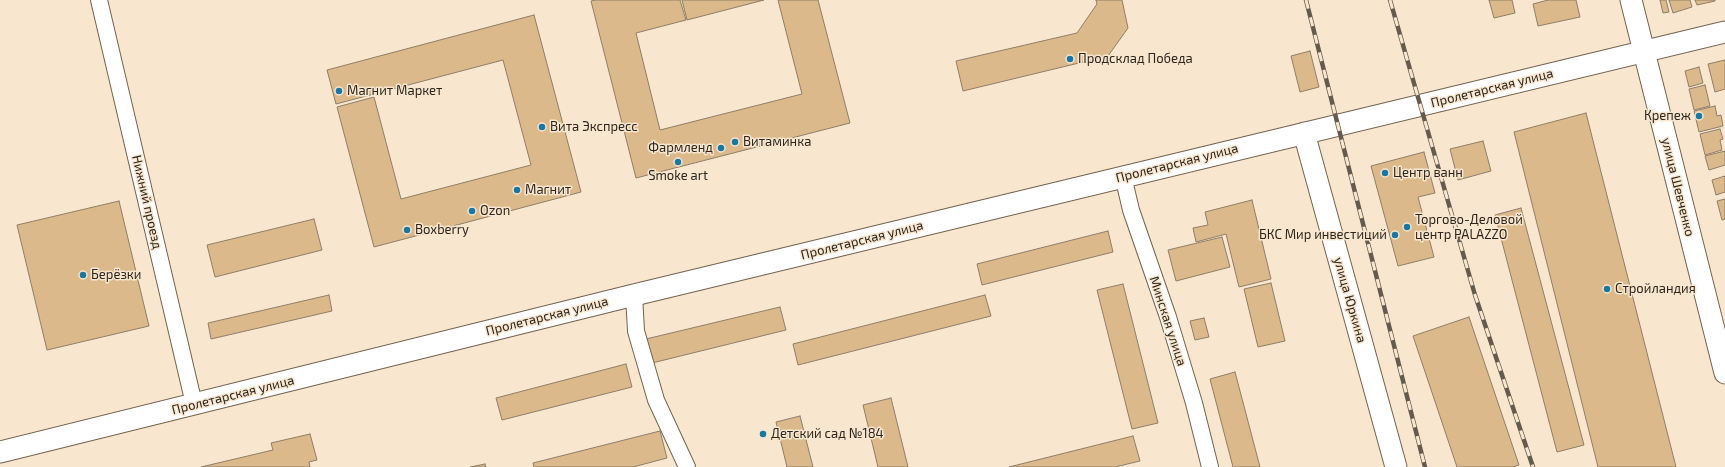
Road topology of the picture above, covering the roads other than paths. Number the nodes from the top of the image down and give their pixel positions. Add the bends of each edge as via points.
1 (99, 0) edge
2 (1631, 0) edge
3 (1725, 32) edge
4 (1644, 51) junction
5 (1304, 133) junction
6 (1123, 176) junction
7 (634, 294) junction
8 (1725, 373) edge
9 (194, 404) junction
10 (0, 452) edge
11 (687, 467) edge
12 (1210, 467) edge
13 (1396, 467) edge

1 - 9 street, Нижний проезд
2 - 4 main road, улица Шевченко
3 - 4 main road, Пролетарская улица
4 - 5 main road, Пролетарская улица
4 - 8 main road, улица Шевченко
5 - 6 main road, Пролетарская улица
5 - 13 main road, улица Юркина
6 - 7 main road, Пролетарская улица
6 - 12 street, Минская улица via 1131,210 1194,403
7 - 9 main road, Пролетарская улица
7 - 11 street via 636,331 656,400
9 - 10 main road, Пролетарская улица

